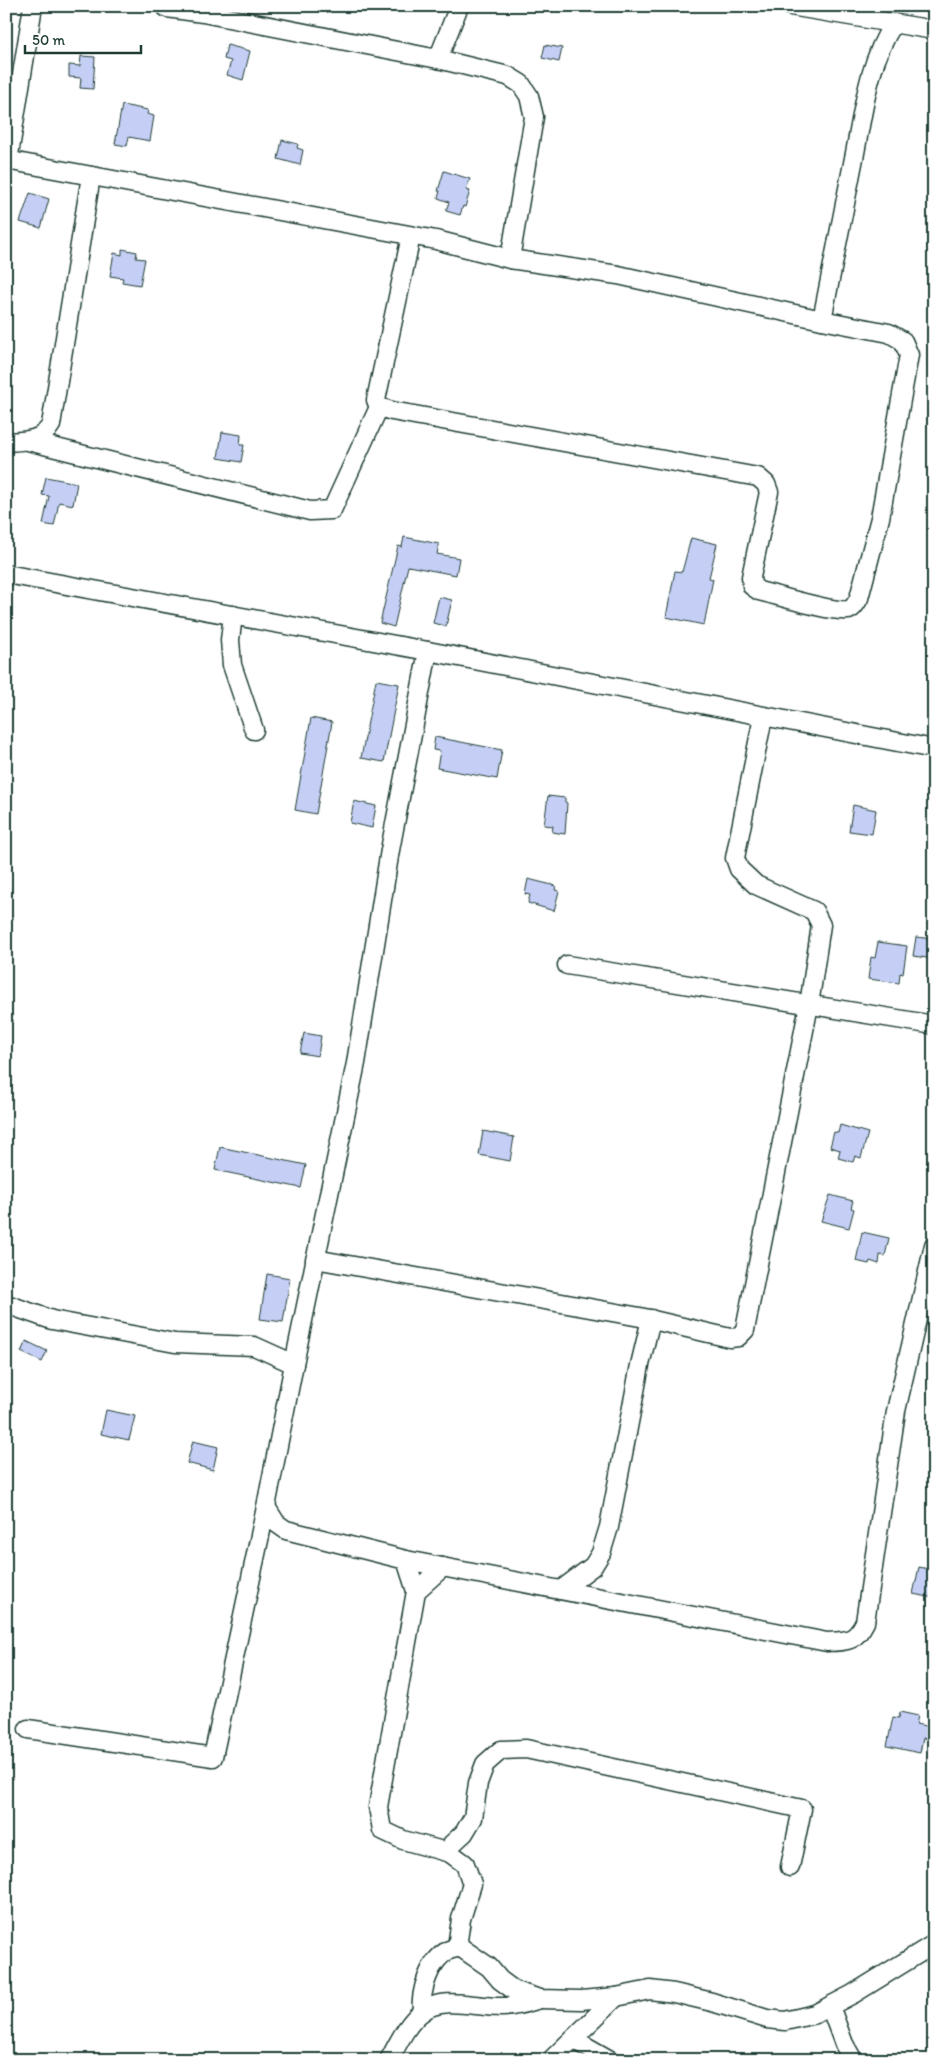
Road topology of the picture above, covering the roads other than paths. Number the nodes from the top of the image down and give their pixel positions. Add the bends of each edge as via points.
1 (33, 6) edge
2 (165, 6) edge
3 (459, 6) edge
4 (790, 6) edge
5 (894, 24) junction
6 (934, 30) edge
7 (438, 59) junction
8 (7, 161) edge
9 (91, 176) junction
10 (411, 236) junction
11 (510, 259) junction
12 (822, 320) junction
13 (379, 407) junction
14 (28, 441) junction
15 (6, 442) edge
16 (6, 574) edge
17 (233, 615) junction
18 (428, 651) junction
19 (763, 717) junction
20 (254, 730) dead end
21 (934, 749) edge
22 (567, 965) dead end
23 (809, 1005) junction
24 (934, 1025) edge
25 (934, 1245) edge
26 (315, 1259) junction
27 (6, 1304) edge
28 (651, 1319) junction
29 (294, 1364) junction
30 (266, 1507) junction
31 (406, 1560) junction
32 (443, 1567) junction
33 (561, 1590) junction
34 (416, 1591) junction
35 (28, 1729) dead end
36 (450, 1853) junction
37 (790, 1866) dead end
38 (934, 1944) edge
39 (460, 1947) junction
40 (616, 1997) junction
41 (540, 1999) junction
42 (830, 2006) junction
43 (422, 2011) junction
44 (573, 2039) junction
45 (841, 2052) edge
46 (389, 2060) edge
47 (551, 2060) edge
48 (610, 2060) edge
49 (853, 2060) edge

1 - 8 street
2 - 7 street
3 - 7 street
4 - 5 street
5 - 6 street
5 - 12 street via 877,55 866,100
7 - 11 street via 508,76 521,84 529,96 534,117
8 - 9 street
9 - 10 street
9 - 14 street via 51,425 41,437
10 - 11 street
10 - 13 street via 376,400
11 - 12 street via 618,275
12 - 13 street via 889,333 903,341 909,355 880,518 859,598 849,610 822,607 759,591 752,586 751,577 769,492 758,477
13 - 14 street via 332,510 310,511
14 - 15 street
16 - 17 street
17 - 18 street
17 - 20 street via 232,664
18 - 19 street
18 - 26 street via 390,850 356,1063
19 - 21 street
19 - 23 street via 735,858 739,869 756,884 814,911 819,919 821,926
22 - 23 street
23 - 24 street
23 - 28 street via 746,1330 738,1337 730,1338
25 - 33 street via 896,1411 865,1622 858,1636 847,1641 827,1642
26 - 28 street
26 - 29 street
27 - 29 street via 52,1320 175,1343 254,1346
28 - 33 street via 602,1552 593,1566
29 - 30 street
30 - 31 street via 286,1530
30 - 35 street via 213,1757
31 - 32 street
31 - 34 street
32 - 33 street
32 - 34 street
34 - 36 street via 378,1807 379,1819 382,1830 403,1840
36 - 37 street via 452,1844 473,1818 478,1783 485,1764 501,1750 526,1749 802,1809
36 - 39 street via 465,1864 472,1884 461,1919
38 - 42 street
39 - 41 street via 515,1991
39 - 43 street via 448,1951 428,1975 421,1997
40 - 41 street
40 - 42 street via 650,1990 674,1993 785,2022
40 - 44 street
41 - 43 street via 503,2007 450,2004
42 - 45 street
43 - 46 street
44 - 47 street
44 - 48 street
45 - 49 street

